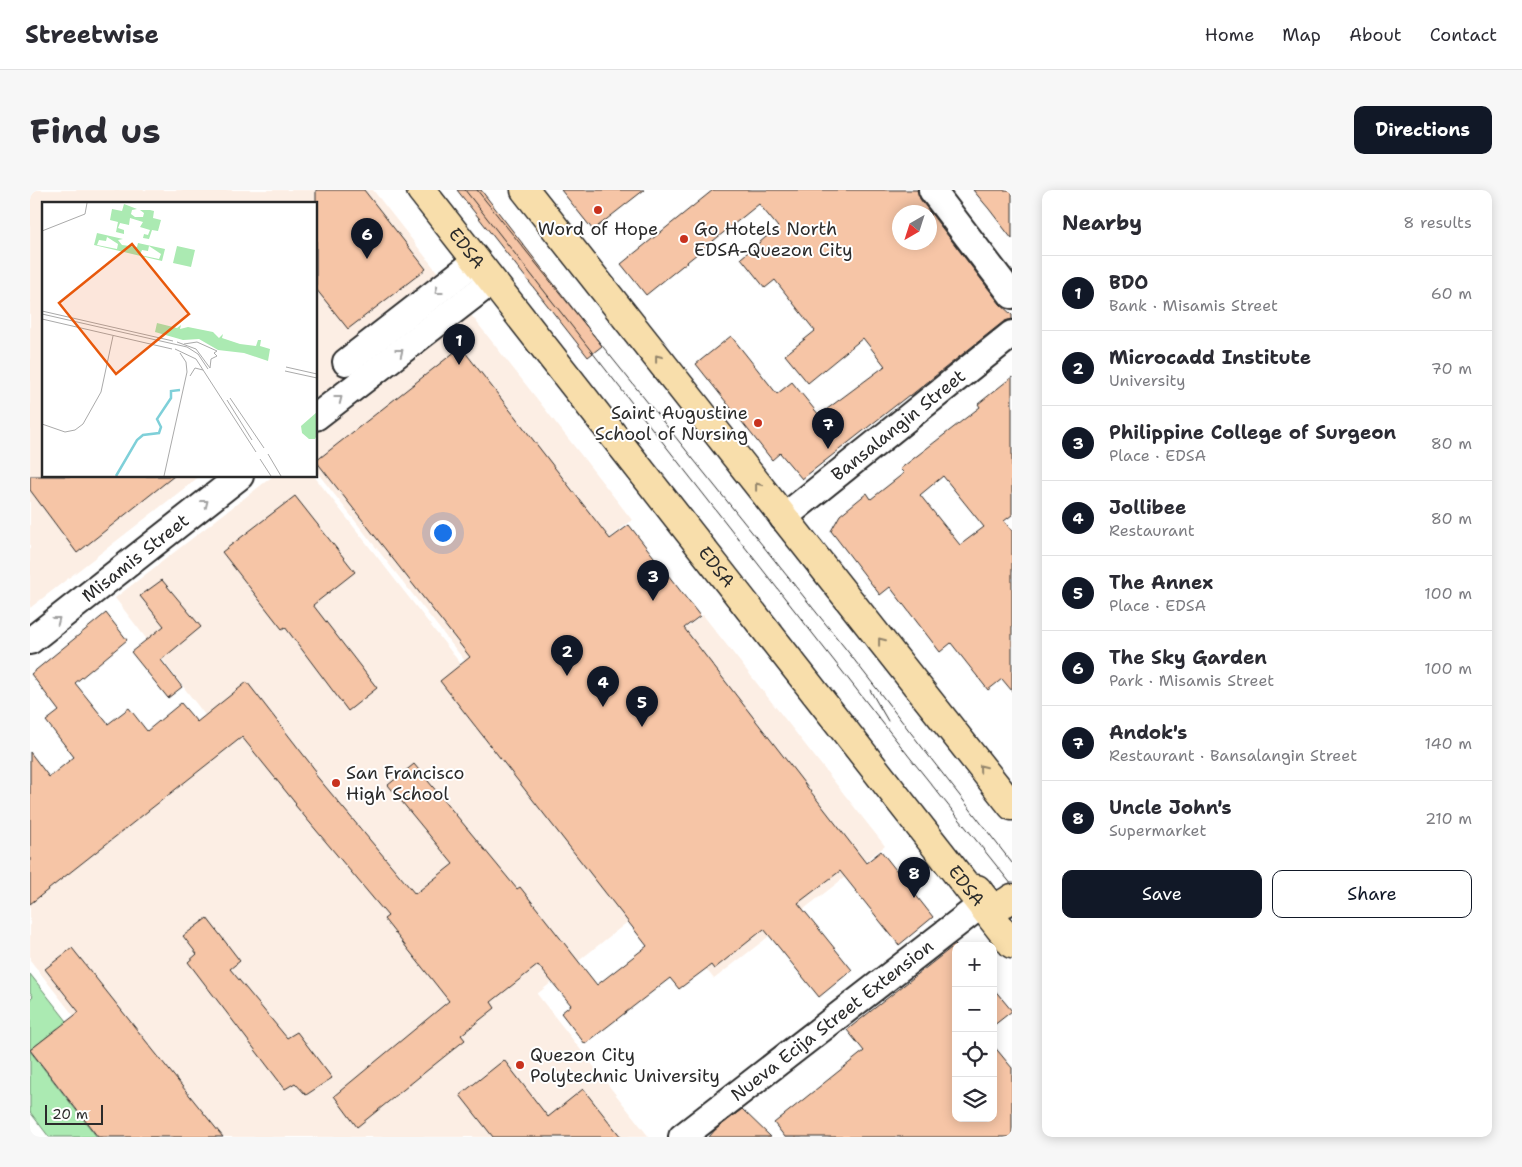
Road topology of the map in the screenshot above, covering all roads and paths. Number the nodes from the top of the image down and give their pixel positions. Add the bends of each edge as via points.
1 (421, 190) edge
2 (525, 190) edge
3 (932, 190) edge
4 (488, 273) junction
5 (1012, 295) edge
6 (1012, 334) edge
7 (346, 362) dead end
8 (318, 415) edge
9 (237, 478) edge
10 (783, 518) junction
11 (30, 641) edge
12 (1012, 806) edge
13 (1012, 898) edge
14 (981, 905) junction
15 (1012, 907) edge
16 (1008, 939) edge
17 (682, 1137) edge

1 - 4 highway, EDSA
10 -> 2 highway
3 - 5 street
4 -> 7 street
8 -> 4 street
4 - 13 highway via 510,288 984,899 991,906 996,906
4 - 14 highway, EDSA
6 - 10 street, Bansalangin Street
11 -> 9 street, Misamis Street
12 -> 10 highway
14 - 16 highway, EDSA
14 - 17 street, Nueva Ecija Street Extension
15 - 16 highway via 1005,916

